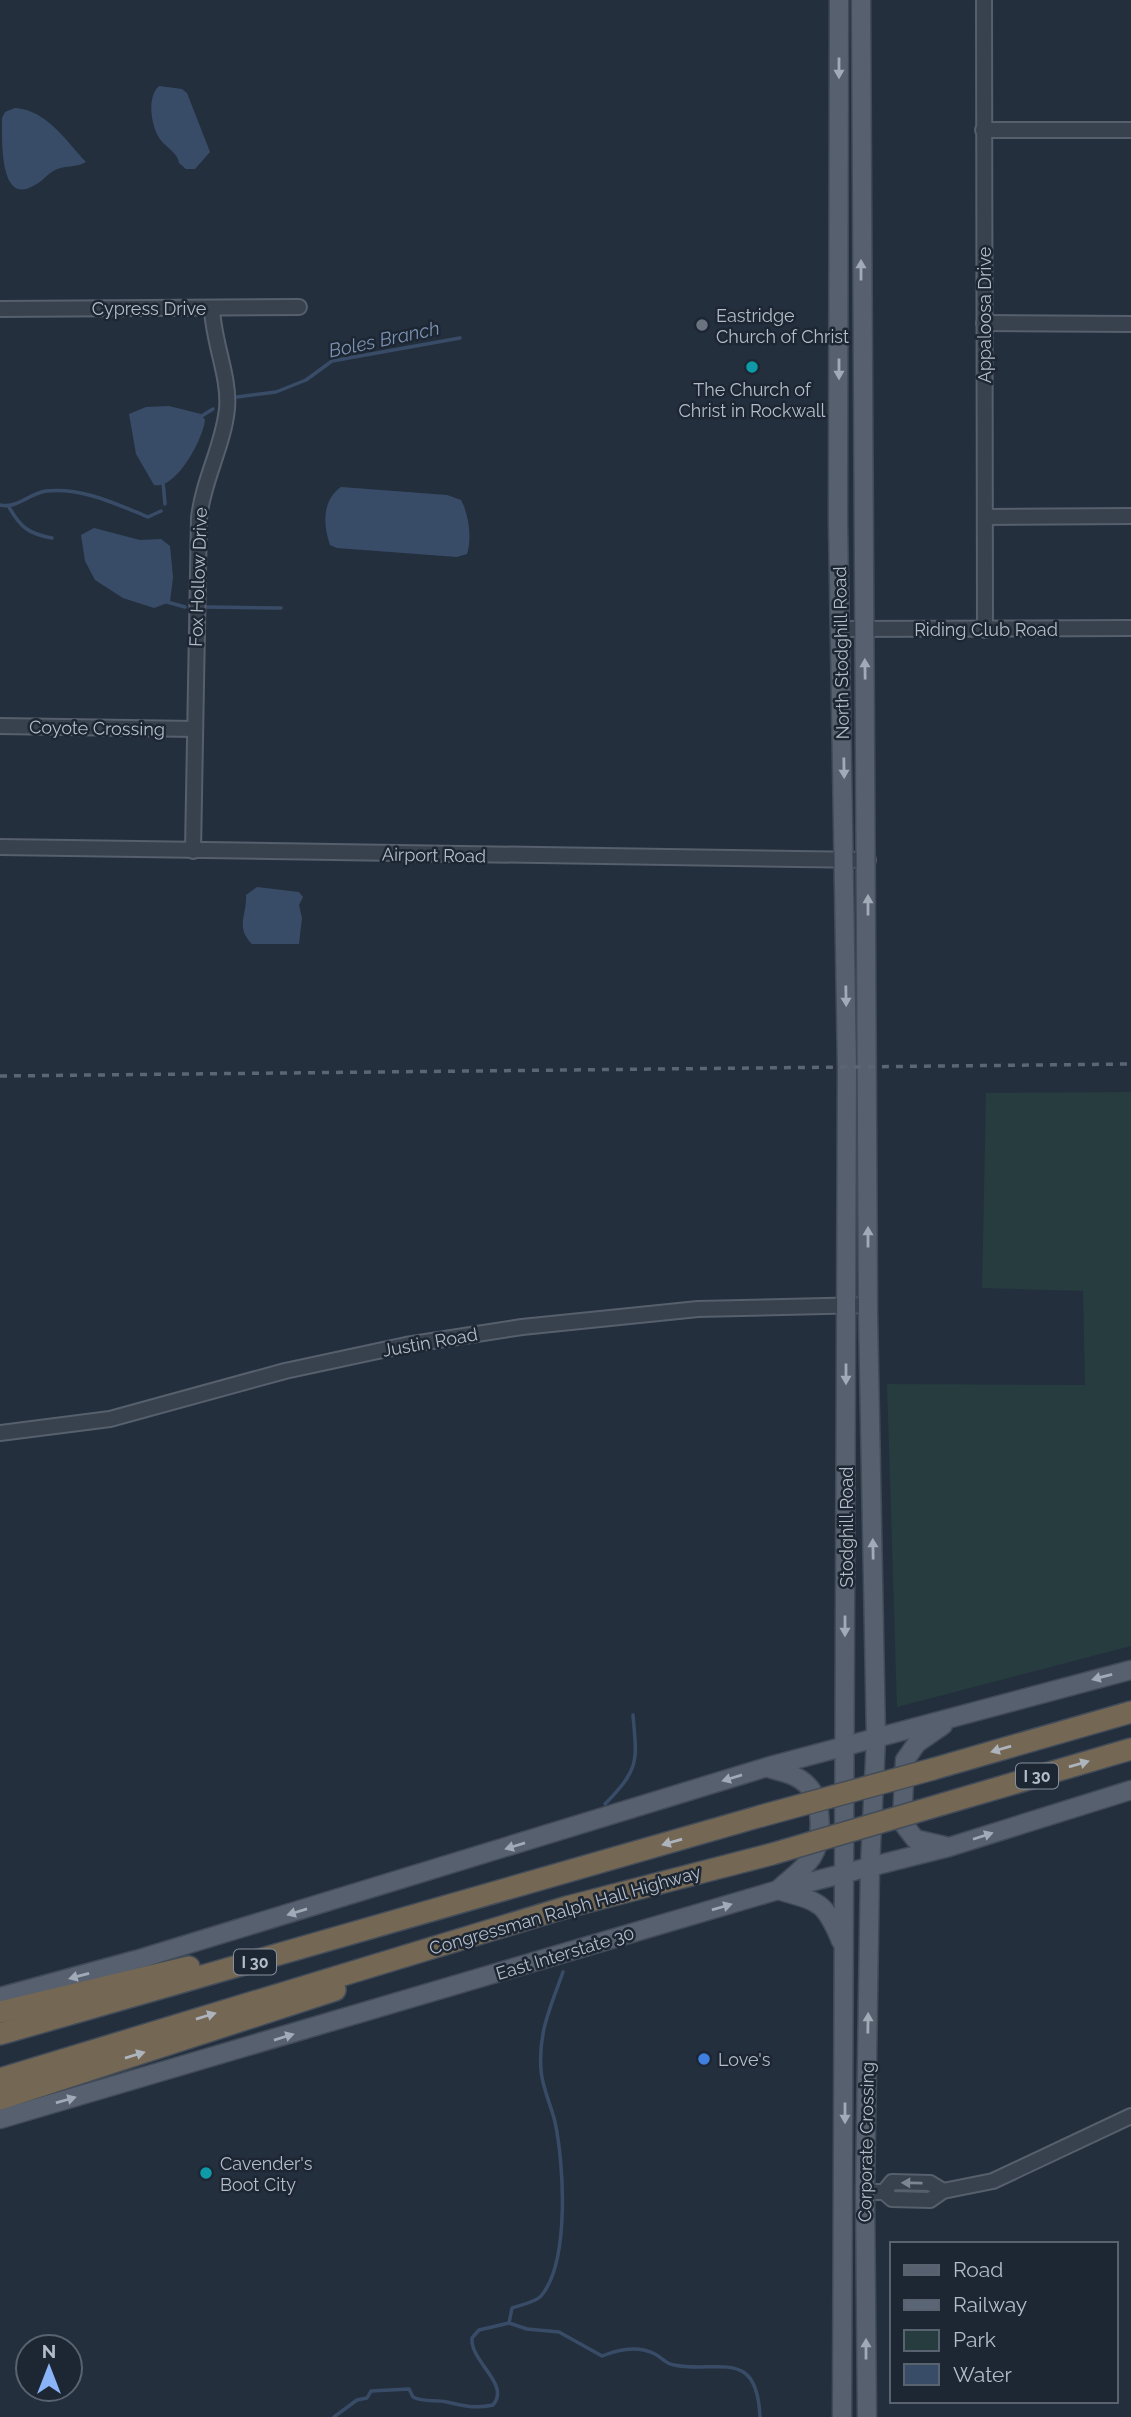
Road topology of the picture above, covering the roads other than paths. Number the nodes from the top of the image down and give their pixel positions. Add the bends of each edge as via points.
1 (839, 0) edge
2 (861, 0) edge
3 (984, 0) edge
4 (983, 130) junction
5 (1131, 130) edge
6 (299, 307) dead end
7 (212, 308) junction
8 (0, 309) edge
9 (984, 323) junction
10 (1131, 324) edge
11 (1131, 516) edge
12 (985, 517) junction
13 (1131, 628) edge
14 (840, 629) junction
15 (864, 630) junction
16 (985, 630) junction
17 (0, 726) edge
18 (195, 729) junction
19 (0, 848) edge
20 (193, 851) junction
21 (845, 859) junction
22 (868, 860) junction
23 (868, 1305) junction
24 (846, 1306) junction
25 (0, 1433) edge
26 (1131, 1670) edge
27 (1131, 1712) edge
28 (955, 1717) junction
29 (876, 1739) junction
30 (845, 1747) junction
31 (1131, 1749) edge
32 (767, 1768) junction
33 (1131, 1790) edge
34 (949, 1847) junction
35 (870, 1867) junction
36 (845, 1873) junction
37 (510, 1888) junction
38 (778, 1890) junction
39 (457, 1940) junction
40 (845, 1951) junction
41 (0, 1997) edge
42 (0, 2012) edge
43 (0, 2034) edge
44 (0, 2078) edge
45 (0, 2099) edge
46 (1131, 2116) edge
47 (0, 2119) edge
48 (865, 2192) junction
49 (842, 2417) edge
50 (867, 2417) edge

1 -> 14 main road, North Stodghill Road
15 -> 2 main road, North Stodghill Road
3 - 4 street, Appaloosa Drive
4 - 5 street
4 - 9 street, Appaloosa Drive
6 - 7 street, Cypress Drive
7 - 8 street, Cypress Drive
7 - 18 street, Fox Hollow Drive via 228,406 198,518
9 - 10 street
9 - 12 street, Appaloosa Drive
11 - 12 street
12 - 16 street, Appaloosa Drive
13 - 16 street, Riding Club Road
14 - 15 street, Riding Club Road
14 -> 21 main road, North Stodghill Road
15 - 16 street, Riding Club Road
22 -> 15 main road, North Stodghill Road
17 - 18 street, Coyote Crossing
18 - 20 street, Fox Hollow Drive
19 - 20 street, Airport Road
20 - 21 street, Airport Road
21 - 22 street, Airport Road
21 -> 24 main road, North Stodghill Road
23 -> 22 main road, North Stodghill Road
23 - 24 street, Justin Road
29 -> 23 main road, Stodghill Road
24 - 25 street, Justin Road via 698,1309 522,1327 285,1371 110,1419
24 -> 30 main road, Stodghill Road
26 -> 28 main road
27 -> 37 highway, Congressman Ralph Hall Highway / I 30, bridge
28 - 29 main road
28 - 34 main road via 909,1751 902,1798 906,1831 915,1839
29 - 30 main road
29 - 35 main road, Stodghill Road
30 - 32 main road
30 - 36 main road, Stodghill Road
39 -> 31 highway, Congressman Ralph Hall Highway / I 30, bridge
32 - 38 main road via 807,1784 814,1793 819,1822 820,1834 811,1858
32 -> 41 main road
34 -> 33 main road, East Interstate 30
34 - 35 main road, East Interstate 30
35 - 36 main road, East Interstate 30
48 -> 35 main road, Corporate Crossing
36 - 38 main road, East Interstate 30
36 - 40 main road, Corporate Crossing
37 - 42 highway via 450,1898
37 - 43 highway, Congressman Ralph Hall Highway / I 30
38 - 40 main road via 812,1900 829,1912
47 -> 38 main road, East Interstate 30
44 -> 39 highway, Congressman Ralph Hall Highway / I 30
45 -> 39 highway via 292,2006 418,1961
40 -> 49 main road, Corporate Crossing
46 - 48 street via 993,2181 943,2191 930,2200 892,2199 884,2192
50 -> 48 main road, Corporate Crossing

